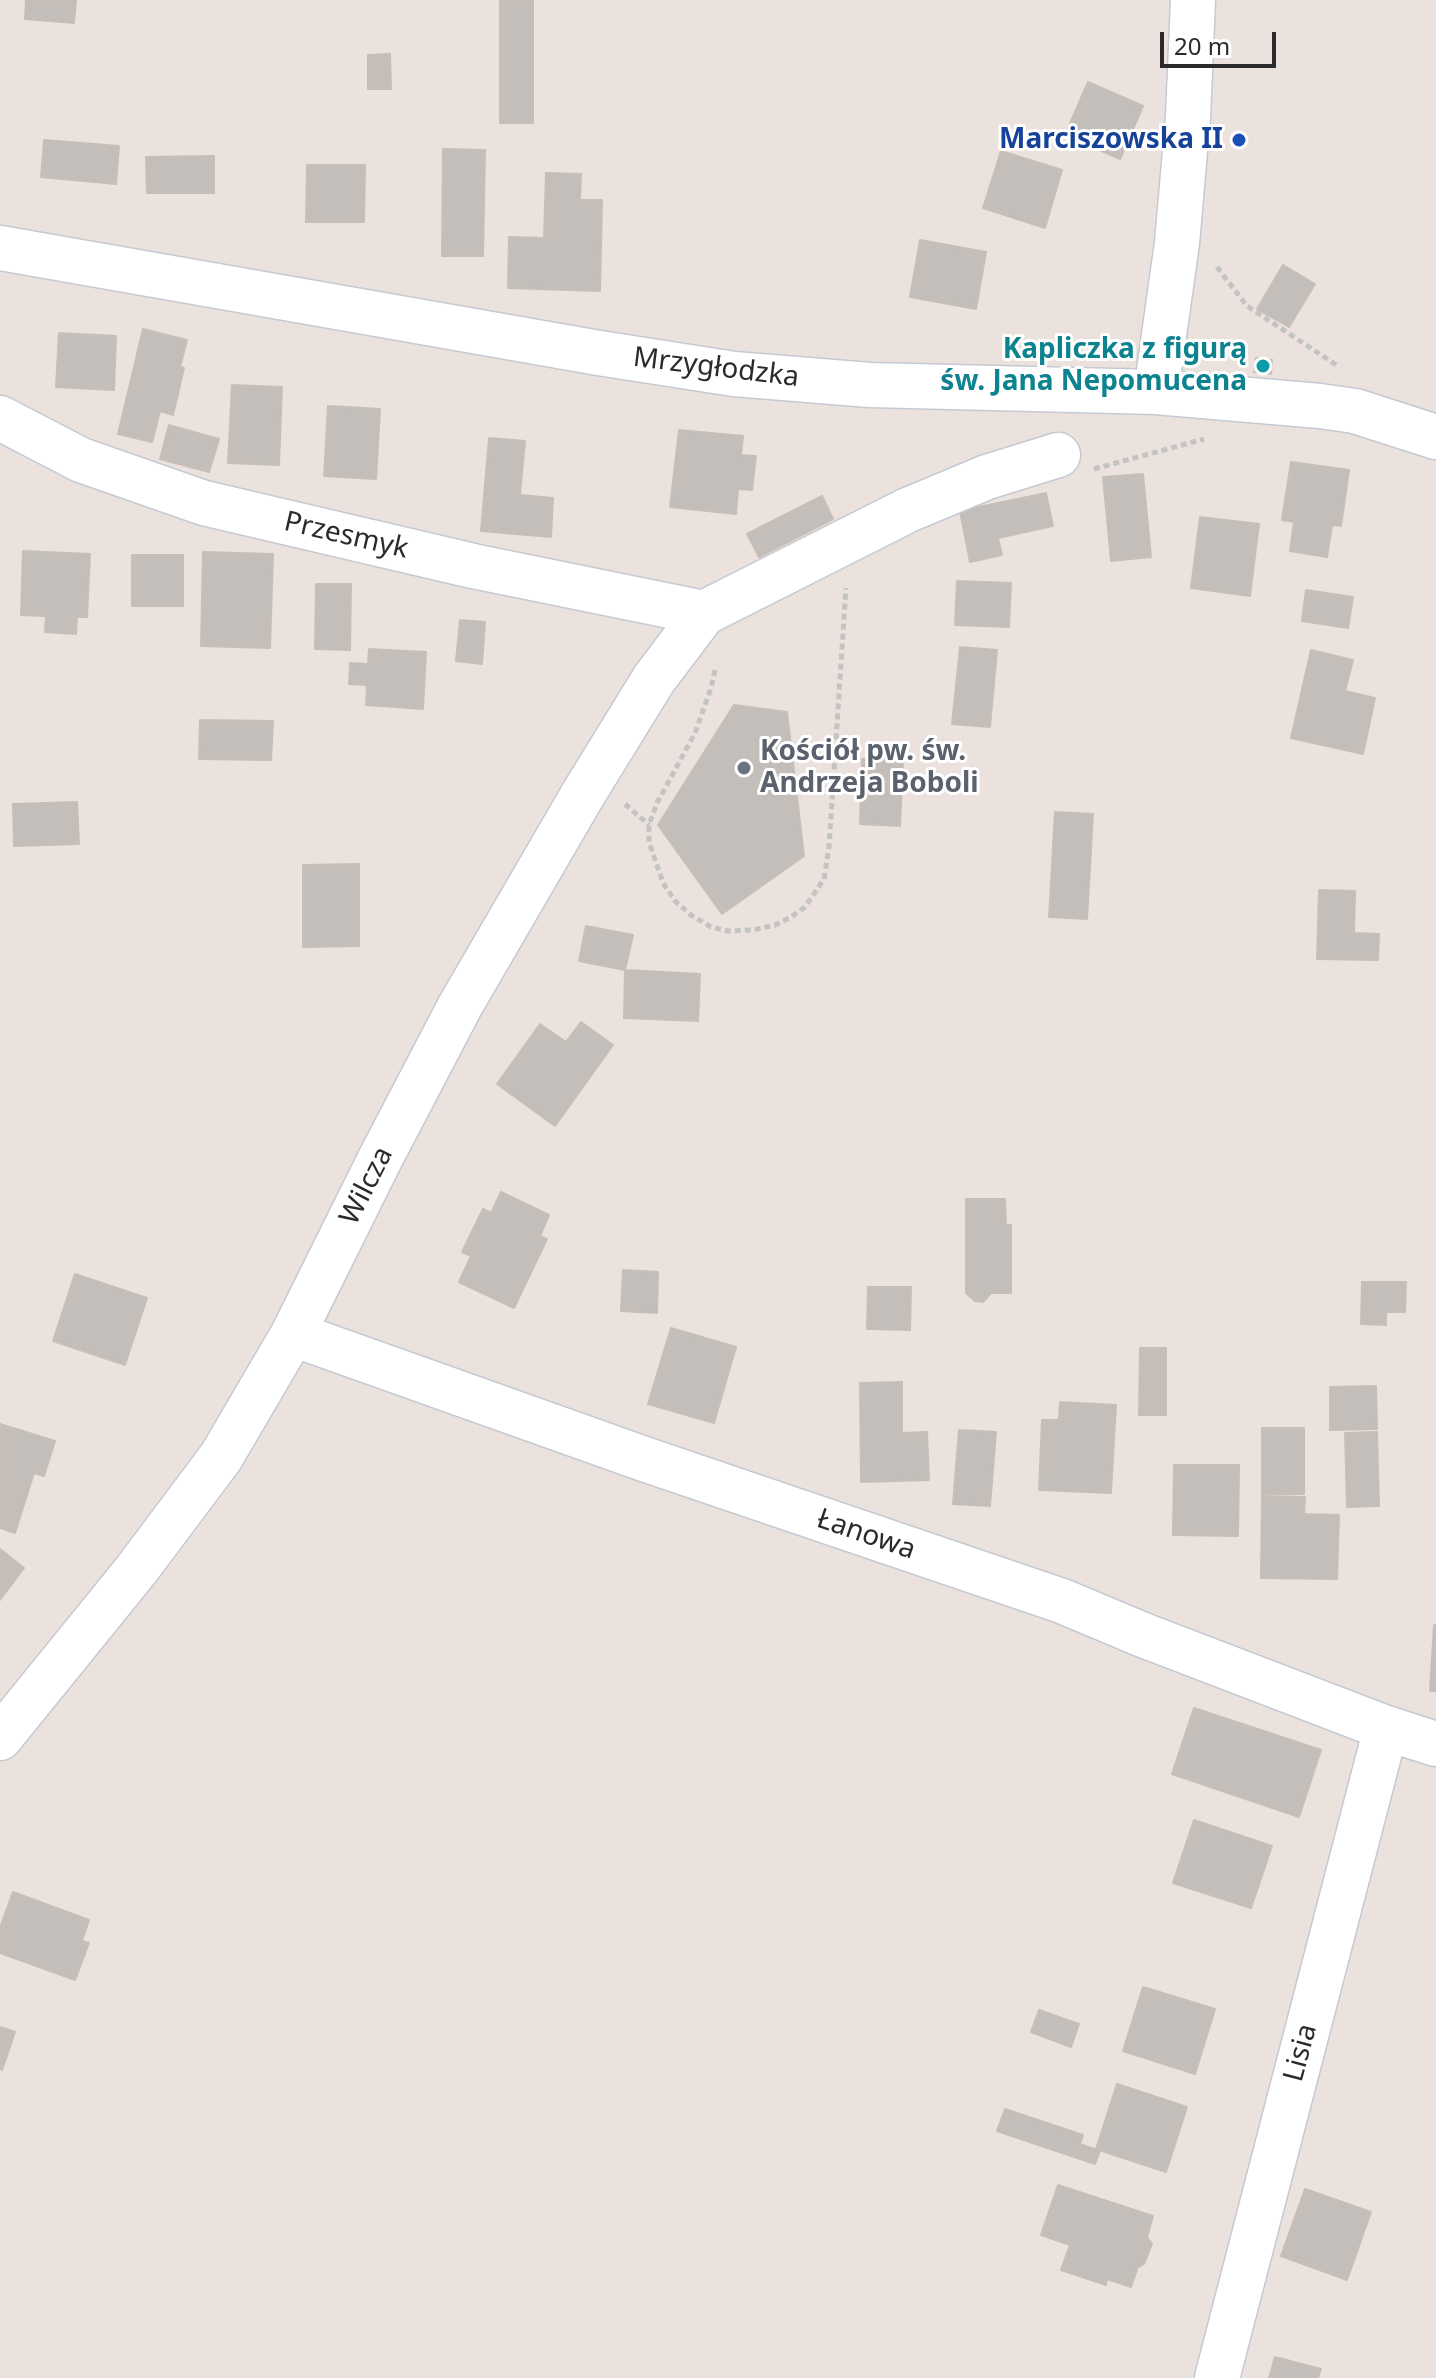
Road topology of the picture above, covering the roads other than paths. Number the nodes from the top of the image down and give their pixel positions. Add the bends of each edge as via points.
1 (1193, 0) edge
2 (0, 248) edge
3 (1156, 392) junction
4 (0, 418) edge
5 (1436, 437) edge
6 (1058, 455) dead end
7 (704, 613) junction
8 (293, 1334) junction
9 (1386, 1728) junction
10 (0, 1738) edge
11 (1436, 1744) edge
12 (1217, 2378) edge

1 - 3 street via 1177,243
2 - 3 street, Mrzygłodzka via 734,374 870,385
3 - 5 street, Mrzygłodzka via 1355,411
4 - 7 street, Przesmyk via 81,460 204,503
6 - 7 street via 908,510
7 - 8 street, Wilcza via 654,679 460,1006
8 - 9 street, Łanowa via 1062,1601
8 - 10 street, Wilcza via 221,1457
9 - 11 street, Łanowa
9 - 12 street, Lisia

